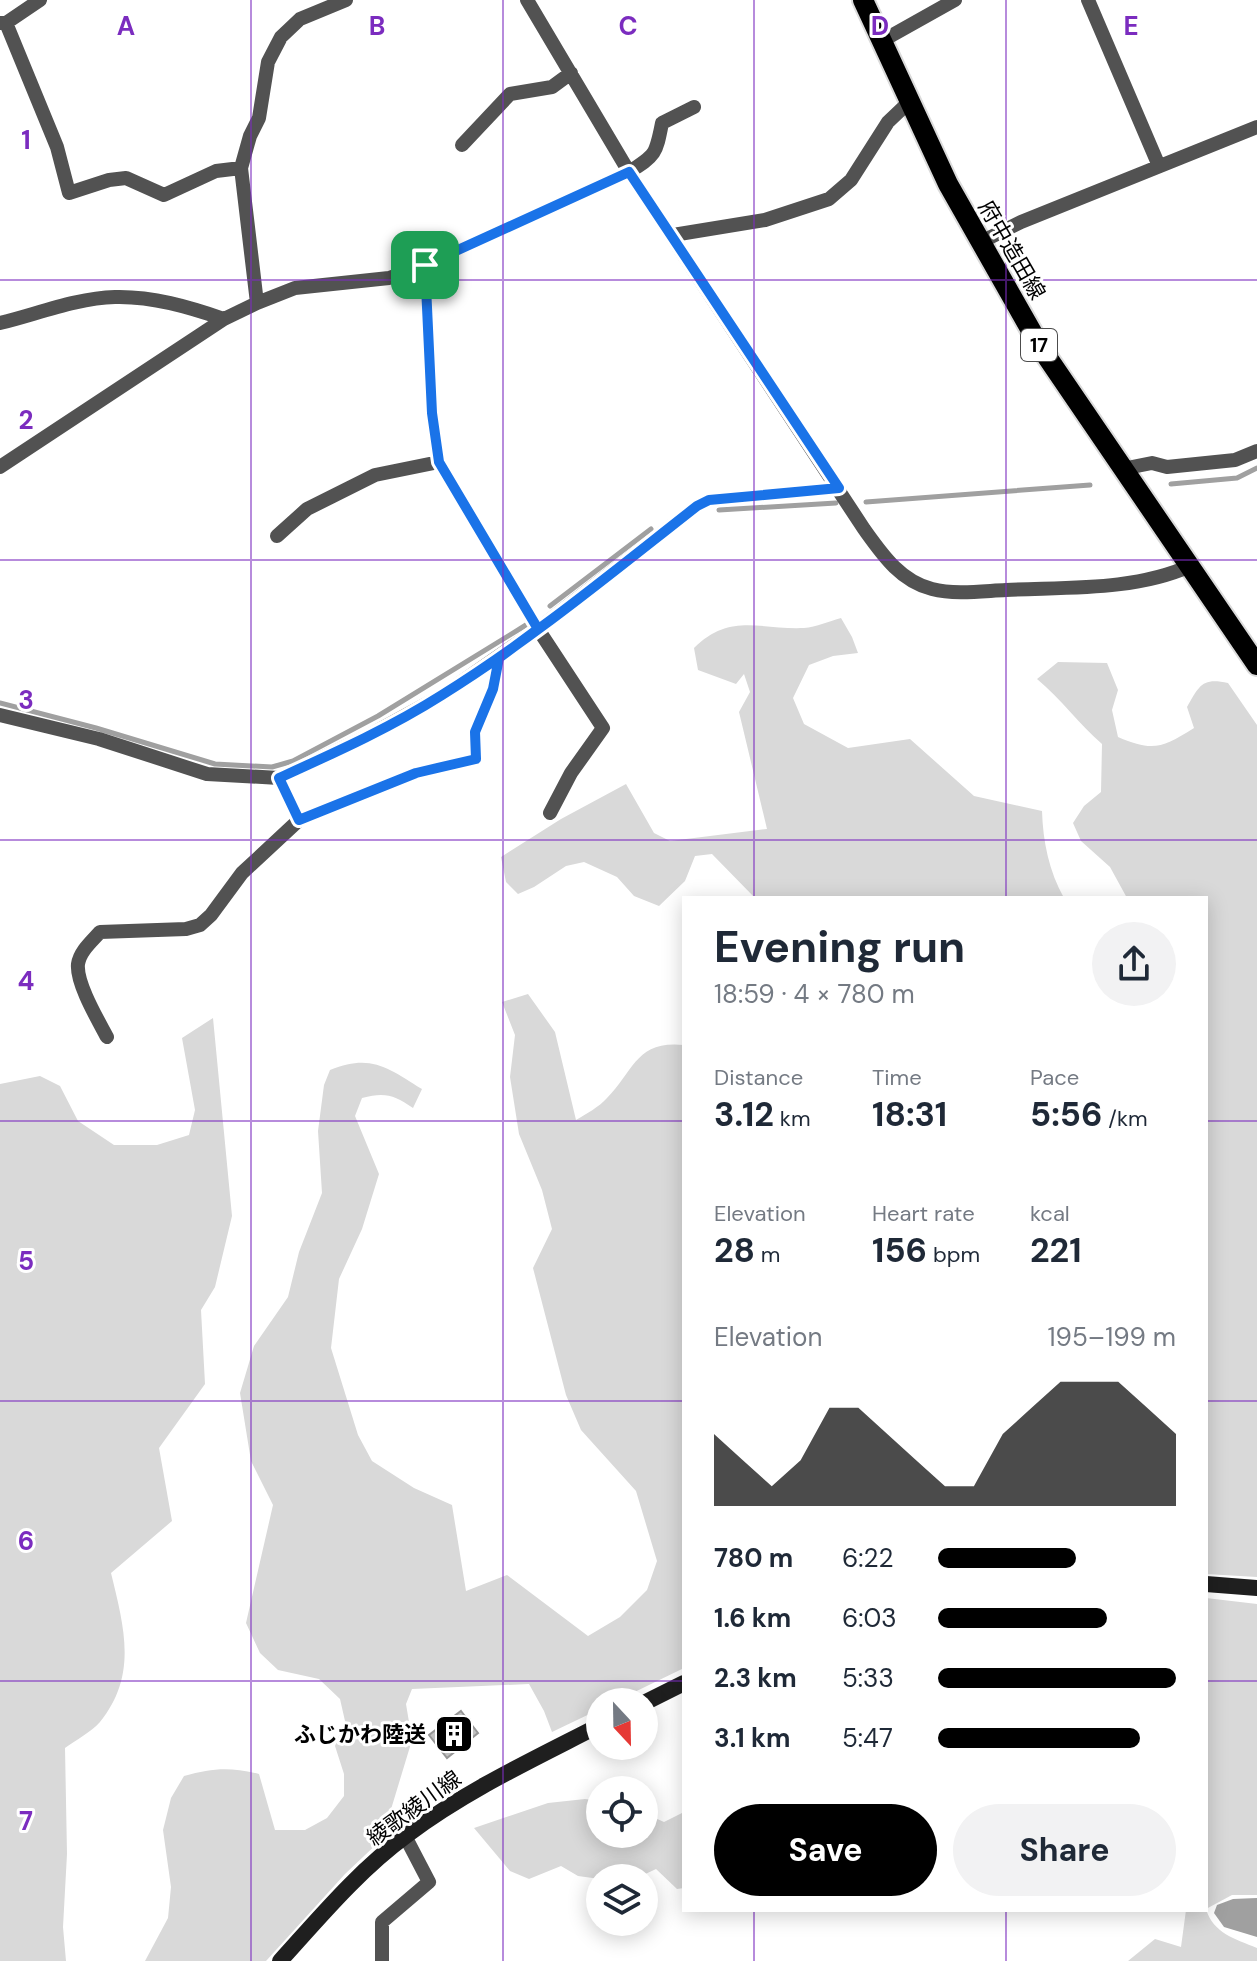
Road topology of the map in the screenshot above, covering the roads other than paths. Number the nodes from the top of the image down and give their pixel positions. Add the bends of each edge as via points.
1 (40, 0) edge
2 (346, 0) edge
3 (527, 0) edge
4 (863, 0) edge
5 (955, 0) edge
6 (1088, 0) edge
7 (3, 23) edge
8 (880, 42) junction
9 (571, 73) junction
10 (908, 103) junction
11 (694, 107) dead end
12 (1257, 127) edge
13 (462, 145) dead end
14 (1159, 166) junction
15 (241, 168) junction
16 (629, 172) junction
17 (673, 235) junction
18 (979, 243) junction
19 (425, 265) junction
20 (257, 303) junction
21 (224, 319) junction
22 (0, 323) edge
23 (1257, 451) edge
24 (439, 462) junction
25 (0, 467) edge
26 (1122, 469) junction
27 (839, 488) junction
28 (277, 536) dead end
29 (1190, 566) junction
30 (538, 629) junction
31 (499, 658) junction
32 (1257, 665) edge
33 (0, 715) edge
34 (279, 778) junction
35 (550, 813) dead end
36 (299, 820) junction
37 (107, 1037) dead end
38 (1208, 1584) edge
39 (1257, 1588) edge
40 (682, 1684) edge
41 (658, 1696) edge
42 (586, 1732) edge
43 (405, 1836) junction
44 (280, 1961) edge
45 (382, 1961) edge

1 - 7 street
2 - 15 street via 300,19 281,37 268,62 259,118
3 - 9 street
4 - 8 main road, 府中造田線 / 17
5 - 8 street
6 - 14 street
7 - 15 street via 57,147 69,193 126,178 164,195 193,179
8 - 10 main road, 府中造田線 / 17
9 - 13 street via 552,87 510,94
9 - 16 street
10 - 17 street via 888,122 851,180 829,199 765,220
10 - 18 main road, 府中造田線 / 17
11 - 16 street via 662,123 657,150
12 - 14 street
14 - 18 street
15 - 20 street
16 - 17 street
16 - 19 street
17 - 27 street
18 - 26 main road, 府中造田線 / 17
19 - 20 street via 389,278 295,288
19 - 24 street
20 - 21 street
21 - 22 street via 185,305 115,297
21 - 25 street
23 - 26 street via 1235,460
24 - 28 street via 375,475 307,509
24 - 30 street
26 - 29 main road, 府中造田線 / 17
27 - 29 street via 889,563 932,589 1100,586 1168,576
27 - 30 street via 709,500
29 - 32 main road, 府中造田線 / 17
30 - 31 street
30 - 35 street via 603,728
31 - 34 street via 370,735
31 - 36 street via 475,732 476,759 416,773
33 - 34 street via 99,739 207,774
34 - 36 street
36 - 37 street via 242,873 200,925 100,932 78,966
38 - 39 main road
40 - 41 main road
42 - 43 main road, 綾歌綾川線 via 467,1794
43 - 44 main road, 綾歌綾川線
43 - 45 street via 429,1882 382,1922

